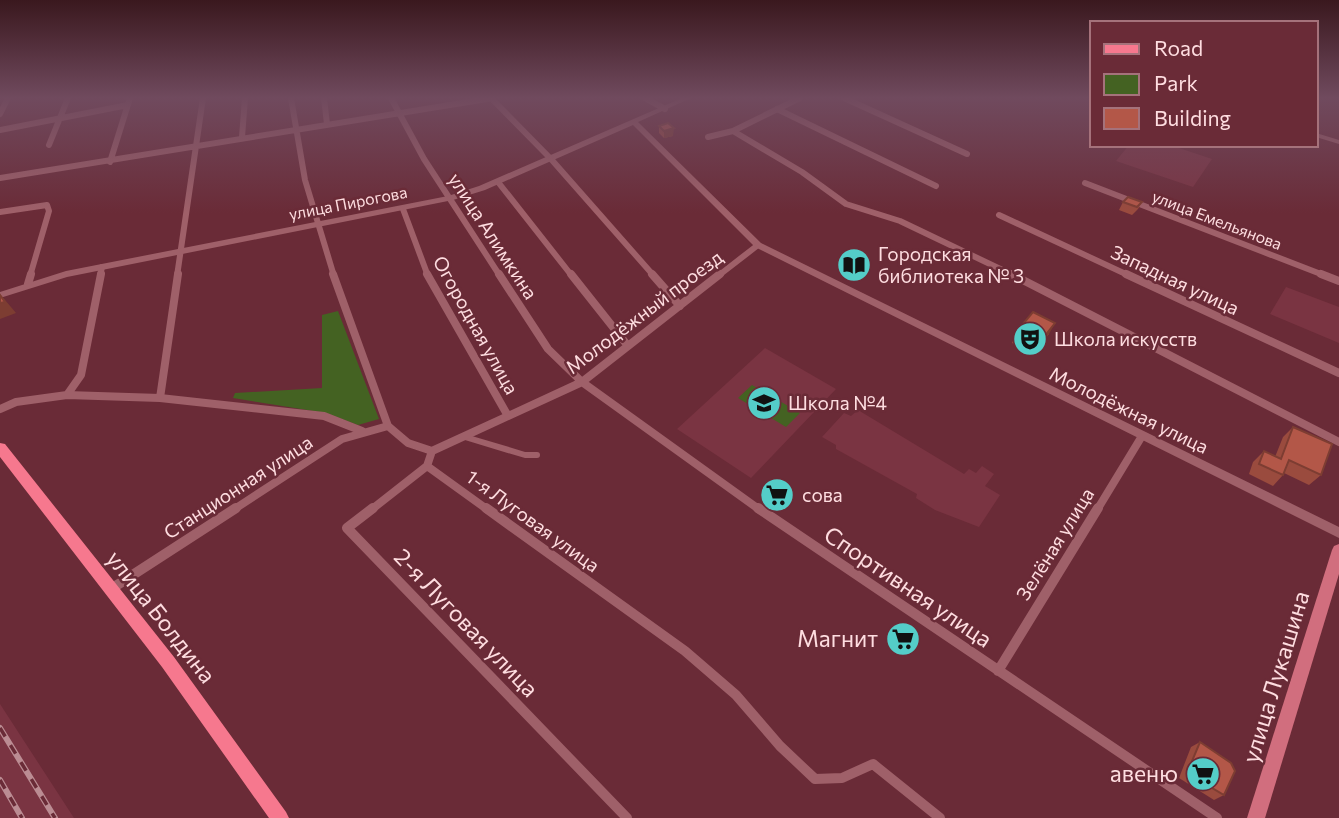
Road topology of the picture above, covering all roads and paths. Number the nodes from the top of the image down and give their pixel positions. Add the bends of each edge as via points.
1 (53, 136) edge
2 (118, 136) edge
3 (198, 136) edge
4 (249, 136) edge
5 (296, 136) edge
6 (412, 136) edge
7 (529, 136) edge
8 (603, 136) edge
9 (649, 136) edge
10 (711, 136) edge
11 (742, 136) edge
12 (832, 136) edge
13 (928, 136) edge
14 (1320, 136) edge
15 (243, 137) joint
16 (708, 137) dead end
17 (1339, 142) edge
18 (50, 145) dead end
19 (197, 146) junction
20 (967, 154) dead end
21 (551, 159) junction
22 (110, 163) junction
23 (0, 178) edge
24 (498, 182) junction
25 (1085, 183) dead end
26 (936, 186) dead end
27 (450, 198) junction
28 (403, 209) junction
29 (0, 212) edge
30 (999, 215) dead end
31 (319, 225) junction
32 (758, 245) junction
33 (180, 252) junction
34 (102, 267) junction
35 (1339, 281) edge
36 (27, 285) junction
37 (0, 295) edge
38 (680, 306) junction
39 (628, 346) junction
40 (1339, 373) edge
41 (582, 382) junction
42 (67, 395) junction
43 (160, 398) junction
44 (0, 409) edge
45 (508, 416) junction
46 (388, 426) junction
47 (362, 431) junction
48 (1142, 436) junction
49 (465, 437) junction
50 (1339, 442) edge
51 (0, 448) edge
52 (432, 452) junction
53 (537, 455) dead end
54 (427, 466) junction
55 (1339, 533) edge
56 (1339, 550) edge
57 (111, 589) junction
58 (998, 671) junction
59 (280, 818) edge
60 (627, 818) edge
61 (940, 818) edge
62 (1217, 818) edge
63 (1256, 818) edge

1 - 18 street
2 - 22 street
3 - 19 street
4 - 15 street
5 - 31 street
6 - 27 street, улица Алимкина
7 - 21 street
8 - 21 street, улица Пирогова
9 - 32 street, Молодёжная улица
10 - 16 street
11 - 50 street via 846,204 900,221 961,249
12 - 26 street
13 - 20 street
14 - 17 street
15 - 19 street
19 - 22 street
19 - 33 street
21 - 24 street, улица Пирогова
21 - 38 street
22 - 23 street
24 - 27 street, улица Пирогова
24 - 39 street
25 - 35 street, улица Емельянова
27 - 28 street, улица Пирогова
27 - 41 street, улица Алимкина via 548,349
28 - 31 street, улица Пирогова
28 - 45 street, Огородная улица via 425,271
29 - 36 street via 47,205
30 - 40 street, Западная улица
31 - 33 street, улица Пирогова
31 - 46 street
32 - 38 street, Молодёжный проезд
32 - 48 street, Молодёжная улица
33 - 34 street, улица Пирогова
33 - 43 street
34 - 36 street, улица Пирогова
34 - 42 street via 81,375
36 - 37 street, улица Пирогова
38 - 39 street, Молодёжный проезд
39 - 41 street, Молодёжный проезд
41 - 45 street, Молодёжный проезд
41 - 58 street, Спортивная улица
42 - 43 street
42 - 44 street via 16,402
43 - 47 street via 324,416
45 - 49 street, Молодёжный проезд
46 - 47 street, Станционная улица
46 - 52 street via 406,445
47 - 57 street, Станционная улица via 342,439
48 - 55 street, Молодёжная улица
48 - 58 street, Зелёная улица
49 - 52 street, Молодёжный проезд
49 - 53 street
51 - 57 main road, улица Болдина
52 - 54 street
54 - 60 street, 2-я Луговая улица via 347,528
54 - 61 street, 1-я Луговая улица via 685,651 736,695 815,779 842,778 873,764
56 - 63 main road, улица Лукашина
57 - 59 main road, улица Болдина
58 - 62 street, Спортивная улица

